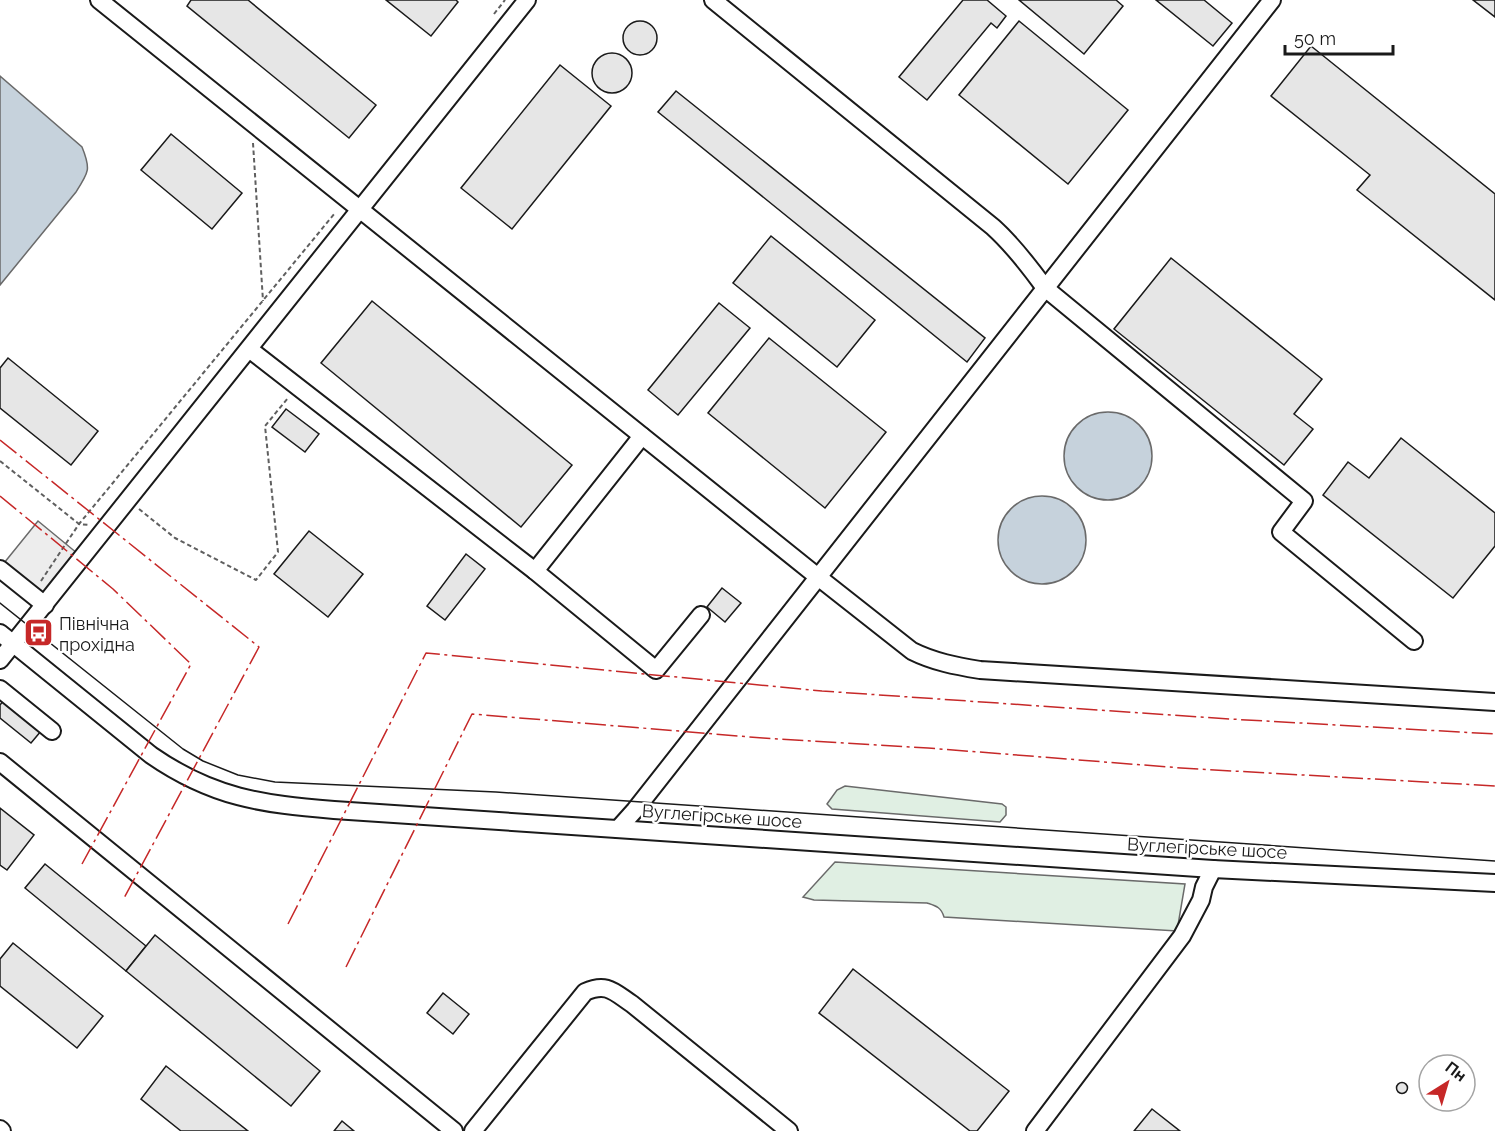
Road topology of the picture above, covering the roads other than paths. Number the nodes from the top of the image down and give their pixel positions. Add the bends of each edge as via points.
1 (99, 0) edge
2 (527, 0) edge
3 (713, 0) edge
4 (1272, 0) edge
5 (354, 204) junction
6 (1045, 288) junction
7 (249, 349) junction
8 (642, 436) junction
9 (0, 569) edge
10 (535, 571) junction
11 (818, 577) junction
12 (38, 600) junction
13 (701, 615) dead end
14 (0, 633) edge
15 (1414, 641) dead end
16 (14, 644) junction
17 (0, 660) edge
18 (0, 689) edge
19 (1495, 702) edge
20 (52, 731) dead end
21 (0, 762) edge
22 (618, 829) junction
23 (1213, 869) junction
24 (1495, 883) edge
25 (454, 1131) edge
26 (473, 1131) edge
27 (789, 1131) edge
28 (1035, 1131) edge

1 - 5 street
2 - 5 street
3 - 6 street via 1008,240
4 - 6 street
5 - 7 street
5 - 8 street
6 - 11 street
6 - 15 street via 1304,501 1281,532
7 - 10 street
7 - 12 street
8 - 10 street
8 - 11 street
9 - 12 street
10 - 13 street via 656,670
11 - 19 street via 912,651 959,667
11 - 22 street
12 - 16 street
14 - 16 street, Вуглегірське шосе
16 - 17 street
16 - 22 street, Вуглегірське шосе via 151,755 219,791 293,806
18 - 20 street
21 - 25 street
22 - 23 street, Вуглегірське шосе
23 - 24 street, Вуглегірське шосе
23 - 28 street via 1182,936
26 - 27 street via 585,993 596,987 606,988 632,1004

